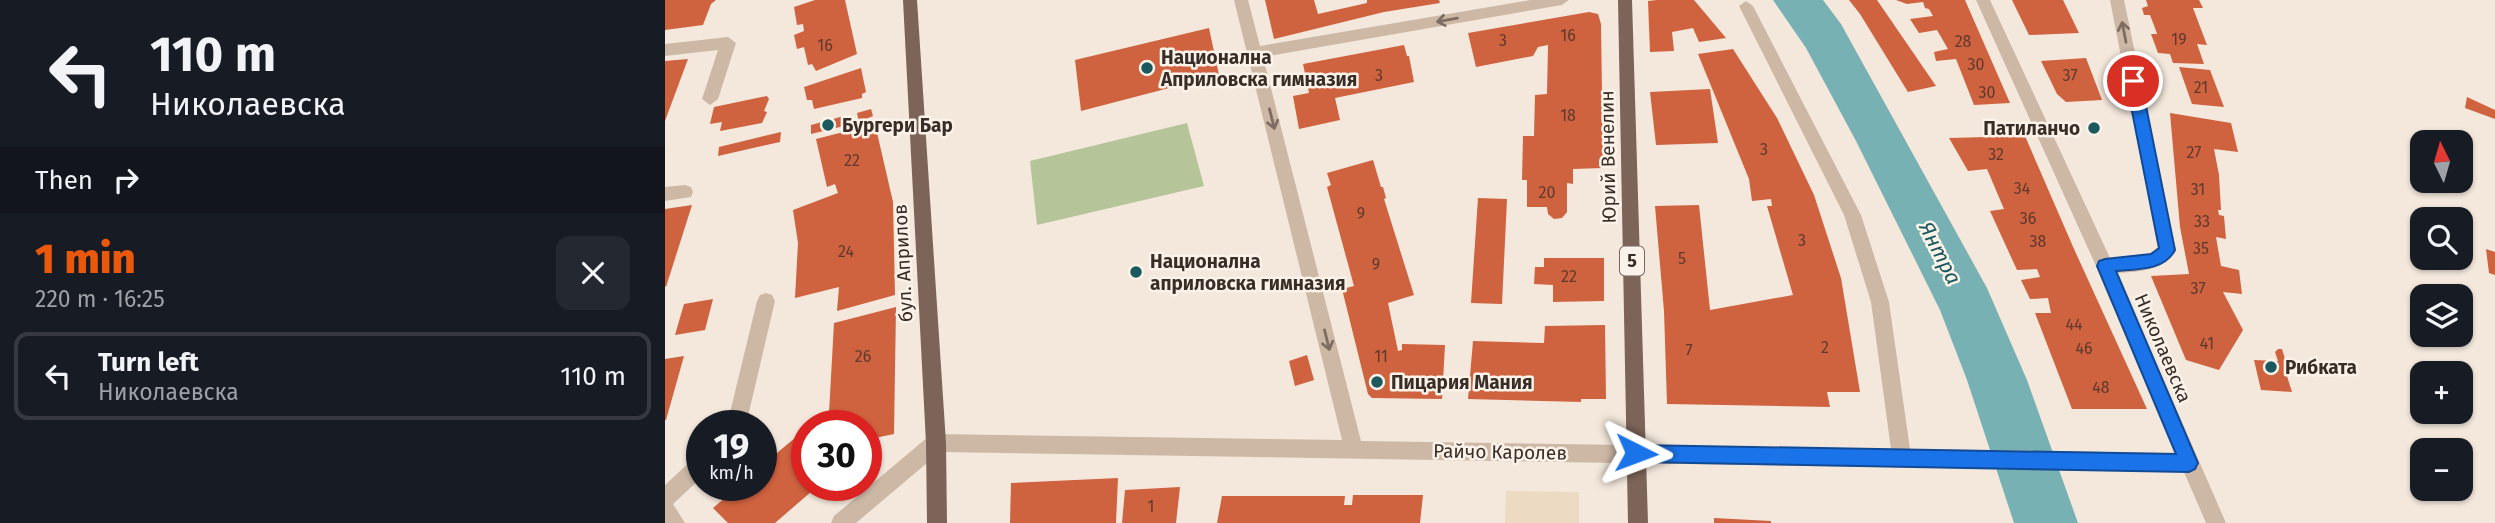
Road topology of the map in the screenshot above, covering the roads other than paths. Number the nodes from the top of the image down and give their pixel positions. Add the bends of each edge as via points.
1 (910, 0) edge
2 (1241, 0) edge
3 (1562, 0) edge
4 (1625, 0) edge
5 (1983, 0) edge
6 (2117, 0) edge
7 (1492, 6) edge
8 (1747, 6) dead end
9 (665, 50) edge
10 (1255, 53) junction
11 (710, 99) dead end
12 (685, 192) dead end
13 (665, 194) edge
14 (2105, 266) junction
15 (766, 301) dead end
16 (740, 410) edge
17 (936, 443) junction
18 (1354, 450) junction
19 (1636, 453) junction
20 (1902, 458) junction
21 (2189, 463) junction
22 (686, 479) edge
23 (665, 498) edge
24 (665, 510) edge
25 (675, 523) edge
26 (841, 523) edge
27 (937, 523) edge
28 (1638, 523) edge
29 (2216, 523) edge

1 - 17 main road, бул. Априлов
2 - 10 street
3 - 7 street
4 - 19 main road, Юрий Венелин / 5
5 - 14 street, Николаевска
14 -> 6 street via 2153,261 2167,250
7 -> 10 street
8 - 20 street via 1852,215 1880,302
9 - 11 street via 728,43
10 -> 18 street
12 - 13 street
14 - 21 street, Николаевска
15 - 16 street
17 - 18 street, Райчо Каролев
17 - 26 street
17 - 27 main road, бул. Априлов
18 - 19 street, Райчо Каролев
19 - 20 street, Райчо Каролев
19 - 28 main road, Юрий Венелин / 5
20 - 21 street, Райчо Каролев
21 - 29 street, Николаевска
22 - 23 street
24 - 25 street

